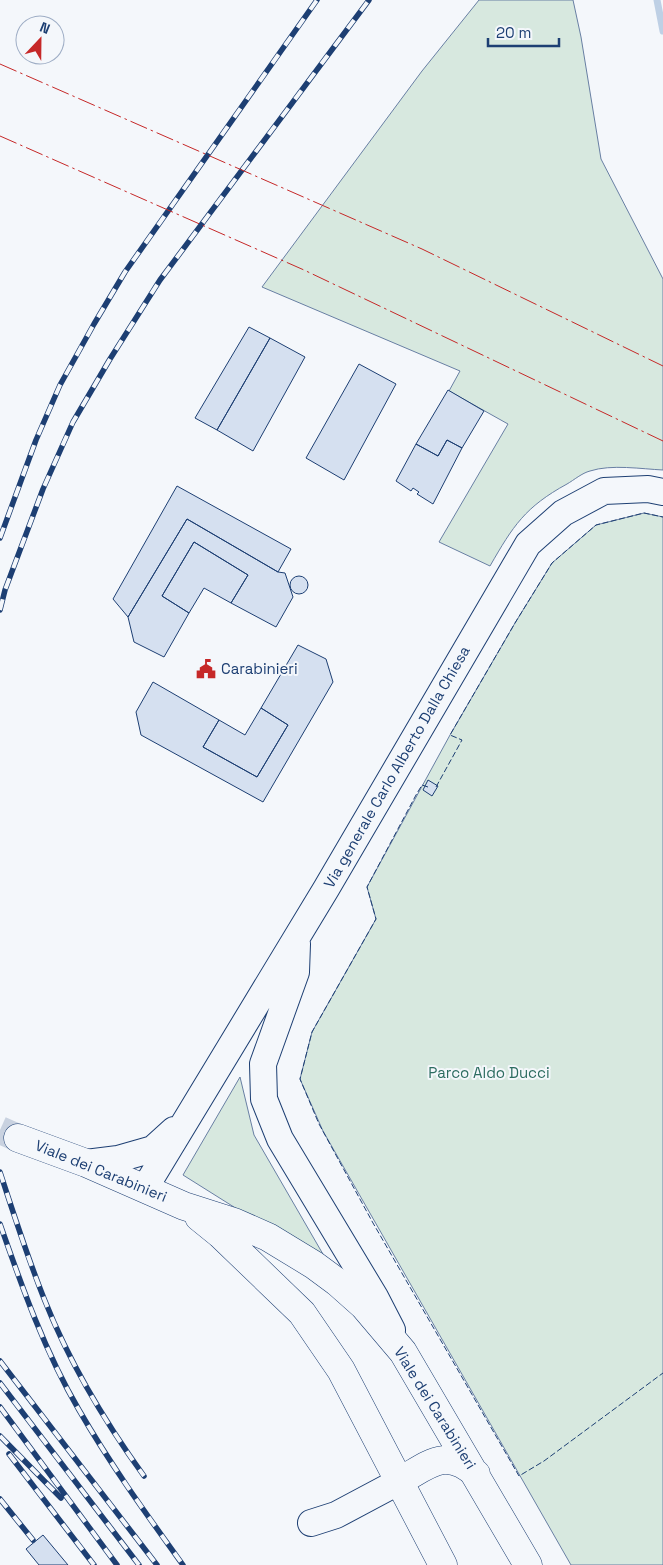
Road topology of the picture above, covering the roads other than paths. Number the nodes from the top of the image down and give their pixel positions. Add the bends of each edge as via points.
1 (663, 492) edge
2 (297, 938) junction
3 (186, 1120) junction
4 (18, 1138) tunnel mouth
5 (86, 1163) junction
6 (145, 1188) junction
7 (184, 1206) junction
8 (403, 1352) junction
9 (476, 1474) junction
10 (398, 1482) junction
11 (311, 1523) dead end
12 (443, 1565) edge
13 (528, 1565) edge

1 - 2 street, Via generale Carlo Alberto Dalla Chiesa via 604,490 563,513 528,544
2 - 3 street, Via generale Carlo Alberto Dalla Chiesa
2 - 8 street via 296,972 264,1064 264,1099 280,1139 375,1297
3 - 5 street, Via generale Carlo Alberto Dalla Chiesa via 153,1149 118,1159
3 - 6 street, Via generale Carlo Alberto Dalla Chiesa
4 - 5 main road, Viale dei Carabinieri
5 - 6 main road, Viale dei Carabinieri
6 - 7 main road, Viale dei Carabinieri
7 - 8 main road, Viale dei Carabinieri via 268,1237 314,1265 364,1306
7 - 10 main road, Viale dei Carabinieri via 220,1234 302,1313 340,1370
8 - 9 main road, Viale dei Carabinieri
9 - 10 main road via 448,1459 439,1460
9 - 13 main road, Viale dei Carabinieri
10 - 11 street via 336,1515
10 - 12 main road, Viale dei Carabinieri

